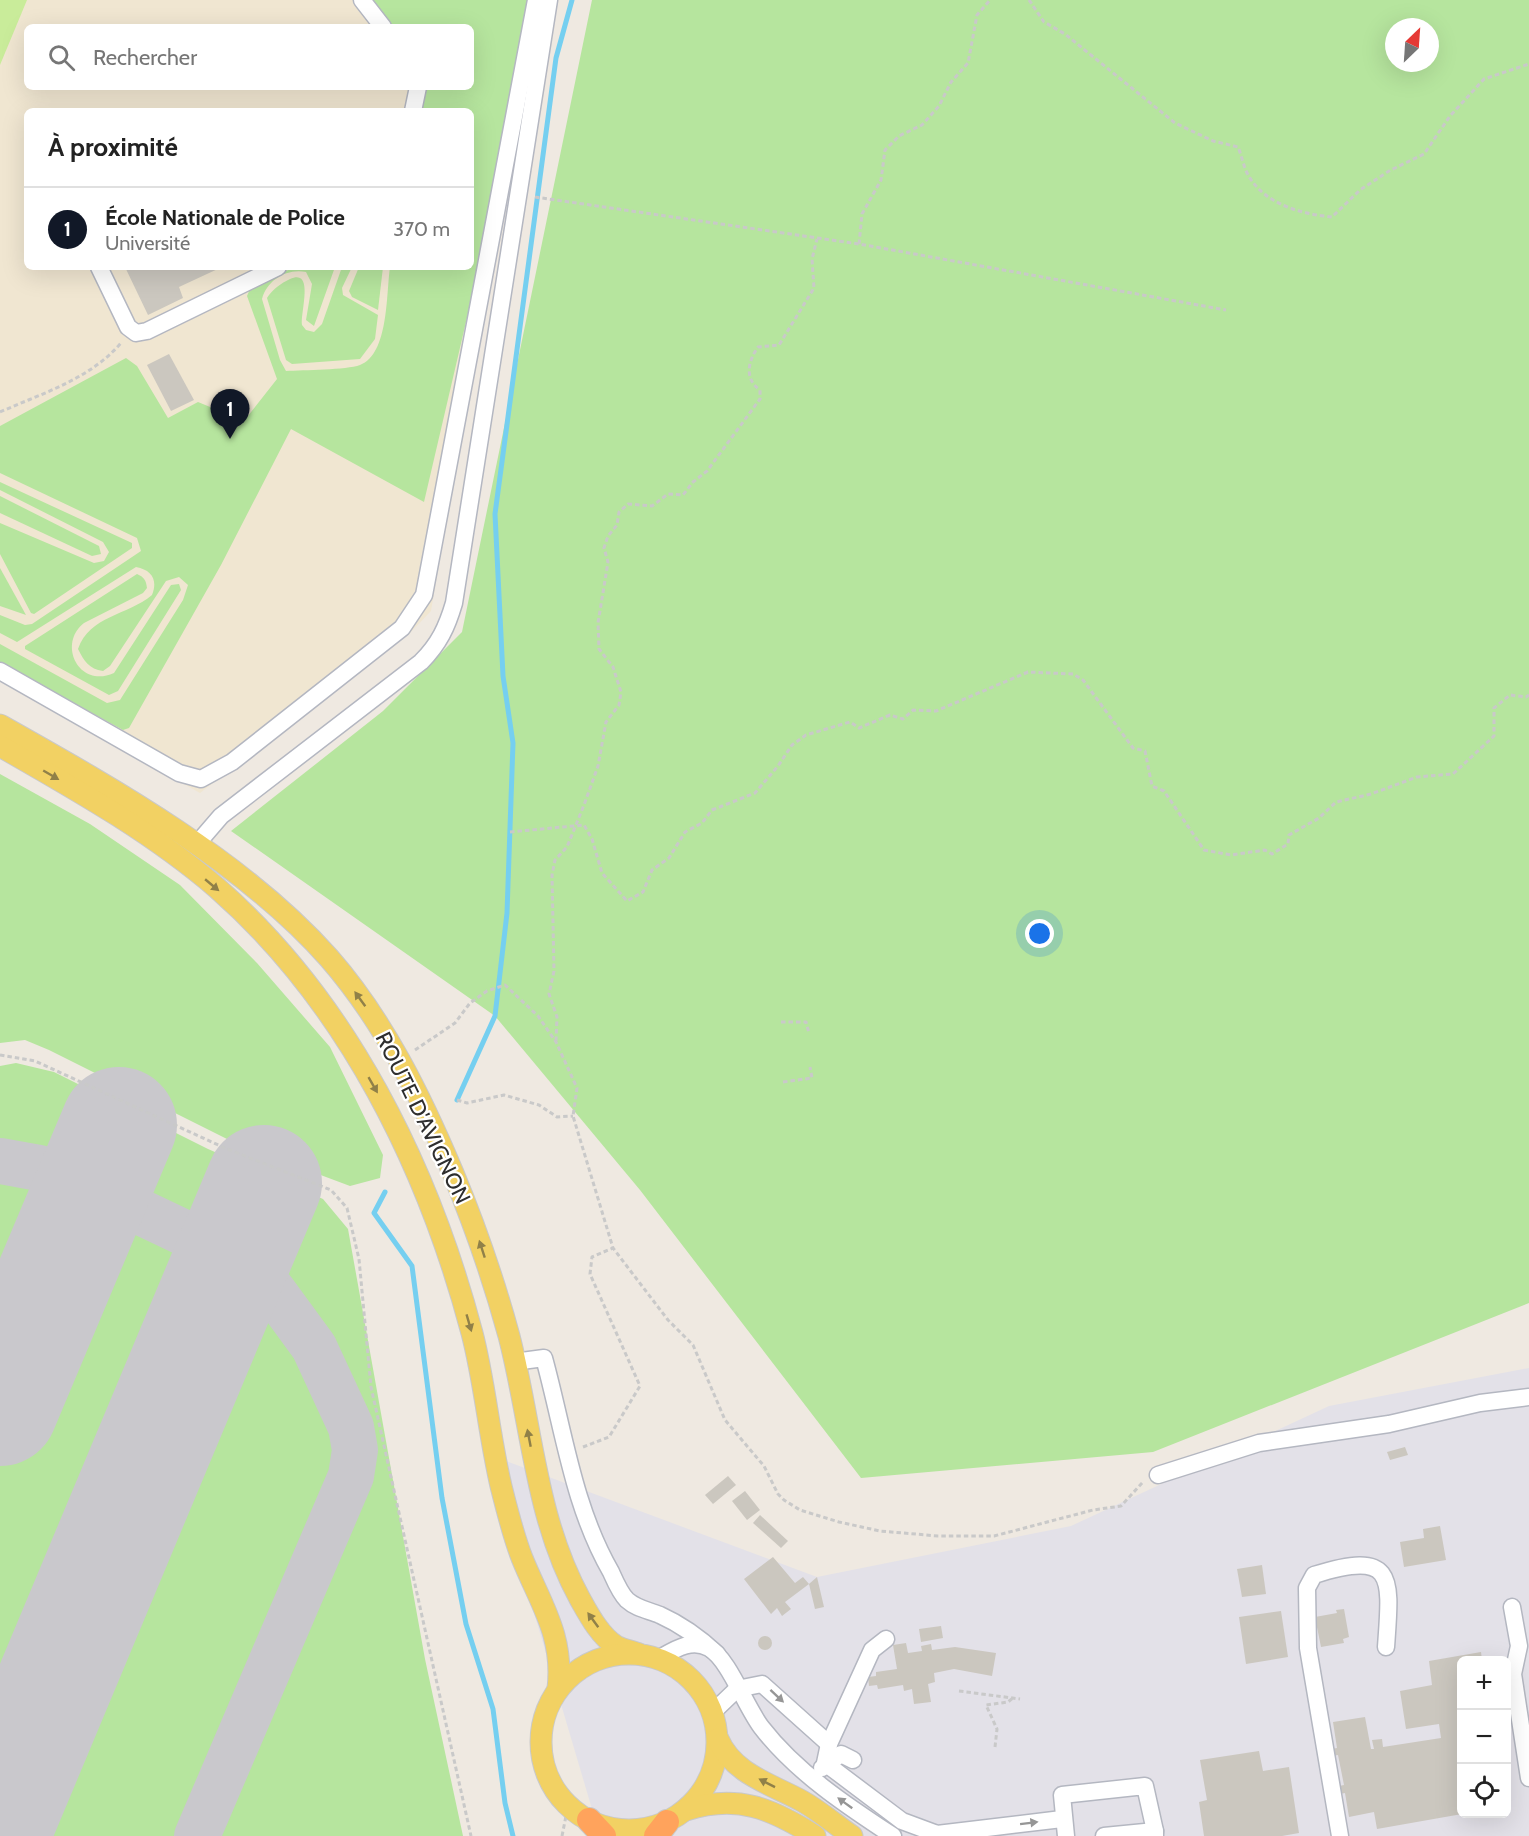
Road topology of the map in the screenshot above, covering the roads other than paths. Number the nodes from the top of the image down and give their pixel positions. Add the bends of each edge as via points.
1 (363, 0) edge
2 (536, 0) edge
3 (549, 0) edge
4 (381, 24) edge
5 (417, 90) edge
6 (414, 108) edge
7 (101, 270) edge
8 (272, 270) edge
9 (0, 671) edge
10 (0, 724) edge
11 (0, 746) edge
12 (196, 845) junction
13 (514, 1362) junction
14 (1529, 1397) edge
15 (1158, 1475) road end
16 (1512, 1607) dead end
17 (886, 1639) dead end
18 (1386, 1647) dead end
19 (717, 1654) junction
20 (649, 1657) junction
21 (558, 1689) junction
22 (737, 1689) junction
23 (713, 1712) junction
24 (718, 1739) junction
25 (830, 1744) junction
26 (853, 1760) dead end
27 (825, 1763) junction
28 (813, 1778) junction
29 (1529, 1778) edge
30 (1062, 1819) junction
31 (670, 1823) edge
32 (596, 1828) edge
33 (1155, 1834) edge
34 (814, 1836) edge
35 (852, 1836) edge
36 (893, 1836) edge
37 (1066, 1836) edge
38 (1104, 1836) edge
39 (1340, 1836) edge

1 - 4 street
2 - 9 street via 424,595 402,628 232,762 201,779 179,773
3 - 12 street via 454,603 447,626 435,648 421,662 221,816
5 - 6 street
7 - 8 street via 136,333
10 - 12 main road, ROUTE D'AVIGNON via 89,775
11 -> 21 main road, ROUTE D'AVIGNON via 120,818 217,888 291,963 362,1066 425,1195 466,1314 513,1532 553,1625
13 -> 12 main road, ROUTE D'AVIGNON via 475,1230 453,1173 382,1029 328,958 262,896
13 - 19 street via 544,1358 571,1474 593,1542 625,1599 694,1636
20 -> 13 main road, ROUTE D'AVIGNON via 616,1646 604,1635 564,1568 541,1499
14 - 15 street via 1480,1403 1389,1424 1259,1443
16 - 29 street via 1519,1646 1513,1674
17 - 25 street via 872,1650
18 - 39 street via 1390,1595 1387,1579 1379,1569 1345,1565 1314,1575 1308,1588 1308,1648
19 - 20 street via 690,1644
19 - 22 street
20 - 21 main road via 616,1654 594,1661
20 - 23 main road via 684,1673 701,1690
21 - 32 main road via 546,1712 541,1737 543,1762 552,1786 568,1806
22 - 23 street
22 -> 25 street via 754,1683 768,1687
22 - 28 street via 761,1728
23 - 24 main road
24 - 31 main road via 710,1779 700,1796
35 -> 24 main road via 804,1802 736,1766
25 - 27 street
26 - 27 street via 841,1754
27 - 28 street
27 -> 30 street via 902,1821 937,1834
36 -> 28 street
30 - 33 street via 1062,1795 1145,1786
30 - 37 street
31 - 32 main road via 636,1830
31 - 34 main road via 708,1803 741,1803 771,1811
33 - 38 street

